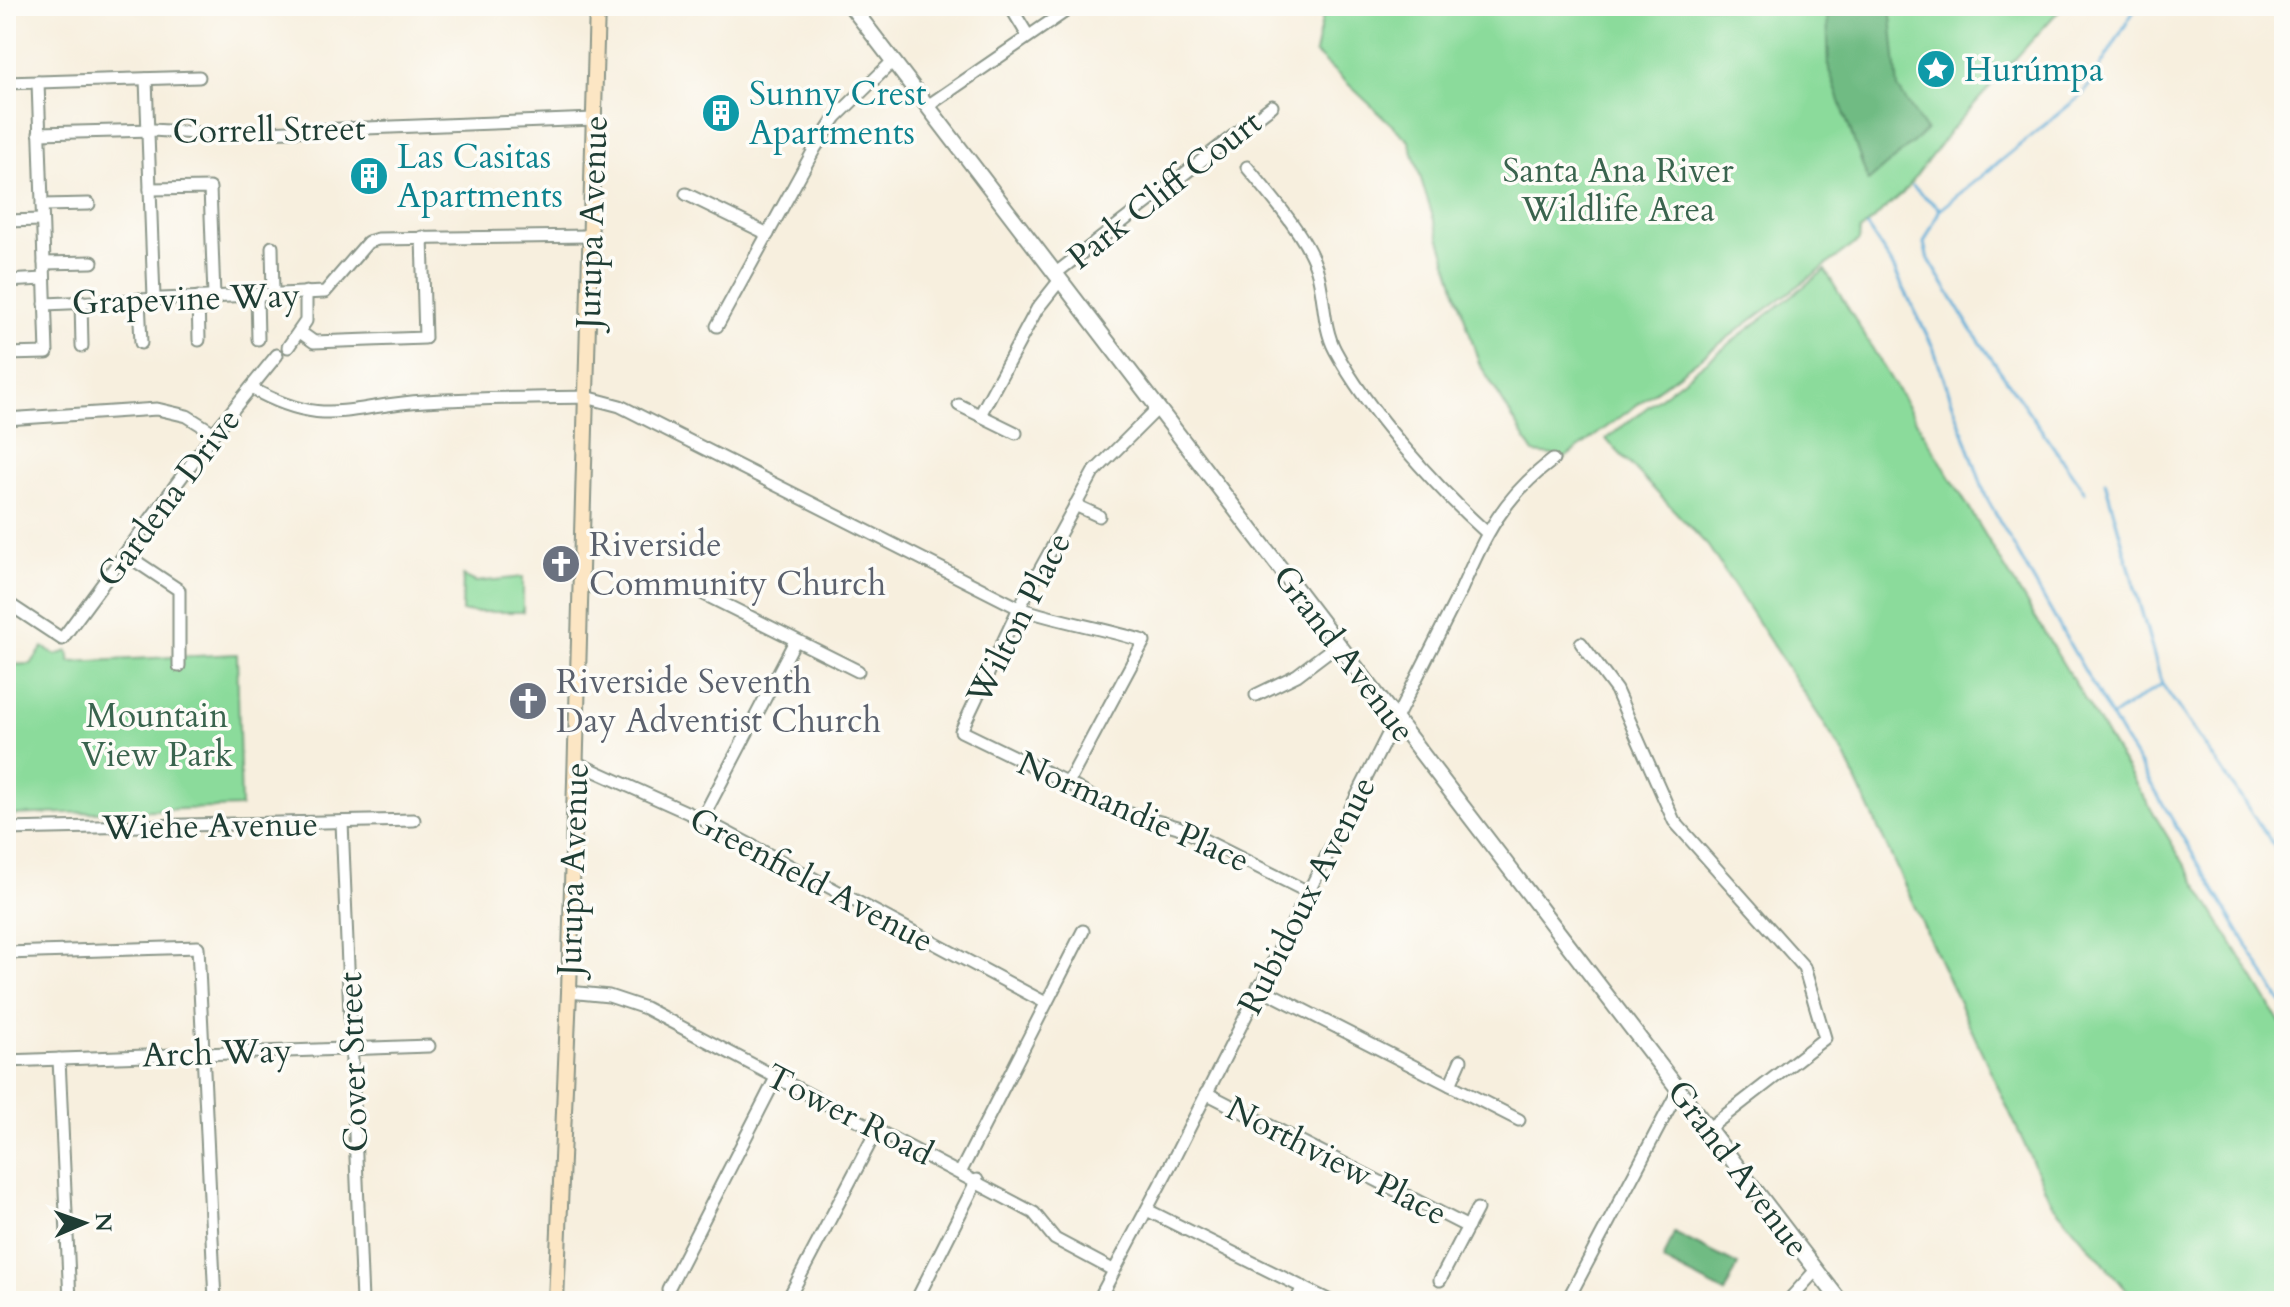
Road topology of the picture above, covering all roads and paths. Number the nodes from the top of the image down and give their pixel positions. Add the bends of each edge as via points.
1 (597, 6) edge
2 (851, 6) edge
3 (1010, 6) edge
4 (1073, 6) edge
5 (1027, 34) junction
6 (893, 61) junction
7 (199, 77) dead end
8 (146, 79) junction
9 (38, 82) junction
10 (6, 83) edge
11 (929, 105) junction
12 (1272, 106) dead end
13 (594, 119) junction
14 (148, 130) junction
15 (39, 133) junction
16 (1247, 167) dead end
17 (150, 189) junction
18 (686, 194) dead end
19 (89, 204) dead end
20 (42, 205) junction
21 (42, 220) junction
22 (6, 221) edge
23 (768, 234) junction
24 (590, 236) junction
25 (422, 237) junction
26 (272, 247) dead end
27 (92, 262) dead end
28 (44, 263) junction
29 (1058, 276) junction
30 (44, 279) junction
31 (6, 281) edge
32 (306, 292) junction
33 (257, 294) junction
34 (273, 294) junction
35 (214, 296) junction
36 (198, 297) junction
37 (154, 298) junction
38 (139, 299) junction
39 (81, 301) junction
40 (45, 304) junction
41 (717, 326) dead end
42 (300, 332) junction
43 (258, 339) dead end
44 (199, 340) dead end
45 (141, 343) dead end
46 (82, 346) dead end
47 (288, 347) dead end
48 (6, 354) edge
49 (277, 355) dead end
50 (251, 388) junction
51 (586, 397) junction
52 (959, 405) dead end
53 (1158, 408) junction
54 (980, 415) junction
55 (6, 419) edge
56 (214, 433) junction
57 (1016, 433) dead end
58 (1553, 460) dead end
59 (1075, 505) junction
60 (1099, 516) dead end
61 (1487, 533) junction
62 (125, 554) junction
63 (700, 592) dead end
64 (6, 602) edge
65 (1019, 608) junction
66 (795, 641) junction
67 (1581, 643) dead end
68 (1338, 644) junction
69 (179, 666) dead end
70 (858, 671) dead end
71 (1256, 695) dead end
72 (1395, 719) junction
73 (961, 731) joint
74 (575, 762) junction
75 (1068, 783) junction
76 (702, 819) junction
77 (414, 820) dead end
78 (342, 822) junction
79 (6, 829) edge
80 (1306, 891) junction
81 (1083, 931) dead end
82 (6, 953) edge
83 (1258, 987) junction
84 (569, 992) junction
85 (1046, 1003) junction
86 (429, 1046) dead end
87 (351, 1048) junction
88 (203, 1052) junction
89 (59, 1059) junction
90 (1461, 1060) dead end
91 (6, 1061) edge
92 (777, 1076) junction
93 (1450, 1085) junction
94 (1679, 1089) junction
95 (1206, 1093) junction
96 (1519, 1120) dead end
97 (878, 1128) junction
98 (1709, 1128) junction
99 (961, 1171) junction
100 (977, 1180) junction
101 (1477, 1209) dead end
102 (1147, 1210) junction
103 (1468, 1227) junction
104 (1113, 1270) junction
105 (1816, 1270) junction
106 (1440, 1280) dead end
107 (1303, 1287) junction
108 (668, 1289) dead end
109 (70, 1301) edge
110 (215, 1301) edge
111 (362, 1301) edge
112 (556, 1301) edge
113 (787, 1301) edge
114 (916, 1301) edge
115 (1098, 1301) edge
116 (1296, 1301) edge
117 (1330, 1301) edge
118 (1567, 1301) edge
119 (1788, 1301) edge
120 (1840, 1301) edge

1 - 13 main road, Jurupa Avenue
2 - 6 street, Grand Avenue
3 - 5 street
4 - 5 street
5 - 11 street
6 - 11 street, Grand Avenue
6 - 23 street via 836,117
7 - 8 street
8 - 9 street
8 - 14 street
9 - 10 street
9 - 15 street
11 - 29 street, Grand Avenue
12 - 29 street, Park Cliff Court
13 - 14 street, Correll Street via 211,134
13 - 24 main road, Jurupa Avenue
14 - 15 street, Correll Street
14 - 17 street
15 - 20 street
16 - 61 street via 1316,266 1333,348 1353,379 1441,491
17 - 35 street via 210,188
17 - 37 street
18 - 23 street
19 - 20 street
20 - 21 street
21 - 22 street
21 - 28 street
23 - 41 street
24 - 25 street, Grapevine Way
24 - 51 main road, Jurupa Avenue
25 - 32 street, Grapevine Way via 368,242 333,286 325,292
25 - 42 street via 425,338 314,342
26 - 34 street
27 - 28 street
28 - 30 street
29 - 53 street, Grand Avenue
29 - 54 street, Park Cliff Court
30 - 31 street
30 - 40 street
32 - 34 street, Grapevine Way
32 - 42 street via 306,321
33 - 34 street, Grapevine Way
33 - 35 street, Grapevine Way
33 - 43 street
35 - 36 street, Grapevine Way
36 - 37 street, Grapevine Way
36 - 44 street
37 - 38 street, Grapevine Way
38 - 39 street, Grapevine Way
38 - 45 street
39 - 40 street, Grapevine Way
39 - 46 street
40 - 48 street via 47,353
42 - 47 street
49 - 50 street, Gardena Drive
50 - 51 street via 276,403 310,412 348,413 421,401
50 - 56 street, Gardena Drive
51 - 65 street via 620,406
51 - 74 main road, Jurupa Avenue
52 - 54 street
53 - 59 street, Wilton Place via 1100,464
53 - 68 street, Grand Avenue
54 - 57 street
55 - 56 street via 157,409 187,416
56 - 62 street, Gardena Drive
58 - 61 street, Rubidoux Avenue via 1522,484
59 - 60 street, Wilton Place
59 - 65 street, Wilton Place
61 - 72 street, Rubidoux Avenue
62 - 64 street, Gardena Drive via 62,639
62 - 69 street via 179,590
63 - 66 street
65 - 73 street, Wilton Place
65 - 75 street via 1144,641
66 - 70 street
66 - 76 street
67 - 98 street via 1616,690 1674,821 1804,967 1825,1038
68 - 71 street via 1297,675
68 - 72 street, Grand Avenue
72 - 80 street, Rubidoux Avenue
72 - 94 street, Grand Avenue
73 - 75 street, Normandie Place
74 - 76 street, Greenfield Avenue
74 - 84 main road, Jurupa Avenue
75 - 80 street, Normandie Place via 1113,809 1178,827
76 - 85 street, Greenfield Avenue
77 - 78 street, Wiehe Avenue
78 - 79 street, Wiehe Avenue
78 - 87 street, Cover Street
80 - 83 street, Rubidoux Avenue
81 - 85 street
82 - 88 street via 198,947
83 - 93 street
83 - 95 street, Rubidoux Avenue
84 - 92 street, Tower Road via 627,1000
84 - 112 main road, Jurupa Avenue
85 - 99 street
86 - 87 street, Arch Way
87 - 88 street, Arch Way
87 - 111 street, Cover Street
88 - 89 street, Arch Way
88 - 110 street
89 - 91 street, Arch Way
89 - 109 street
90 - 93 street
92 - 97 street, Tower Road
92 - 108 street
93 - 96 street
94 - 98 street, Grand Avenue
94 - 118 street
95 - 102 street, Rubidoux Avenue
95 - 103 street, Northview Place
97 - 99 street, Tower Road
97 - 113 street
98 - 105 street, Grand Avenue
99 - 100 street, Tower Road
100 - 104 street, Tower Road via 1034,1213 1055,1239
100 - 114 street
101 - 103 street
102 - 104 street, Rubidoux Avenue
102 - 107 street
103 - 106 street
104 - 115 street, Rubidoux Avenue
105 - 119 street
105 - 120 street, Grand Avenue
107 - 116 street
107 - 117 street

